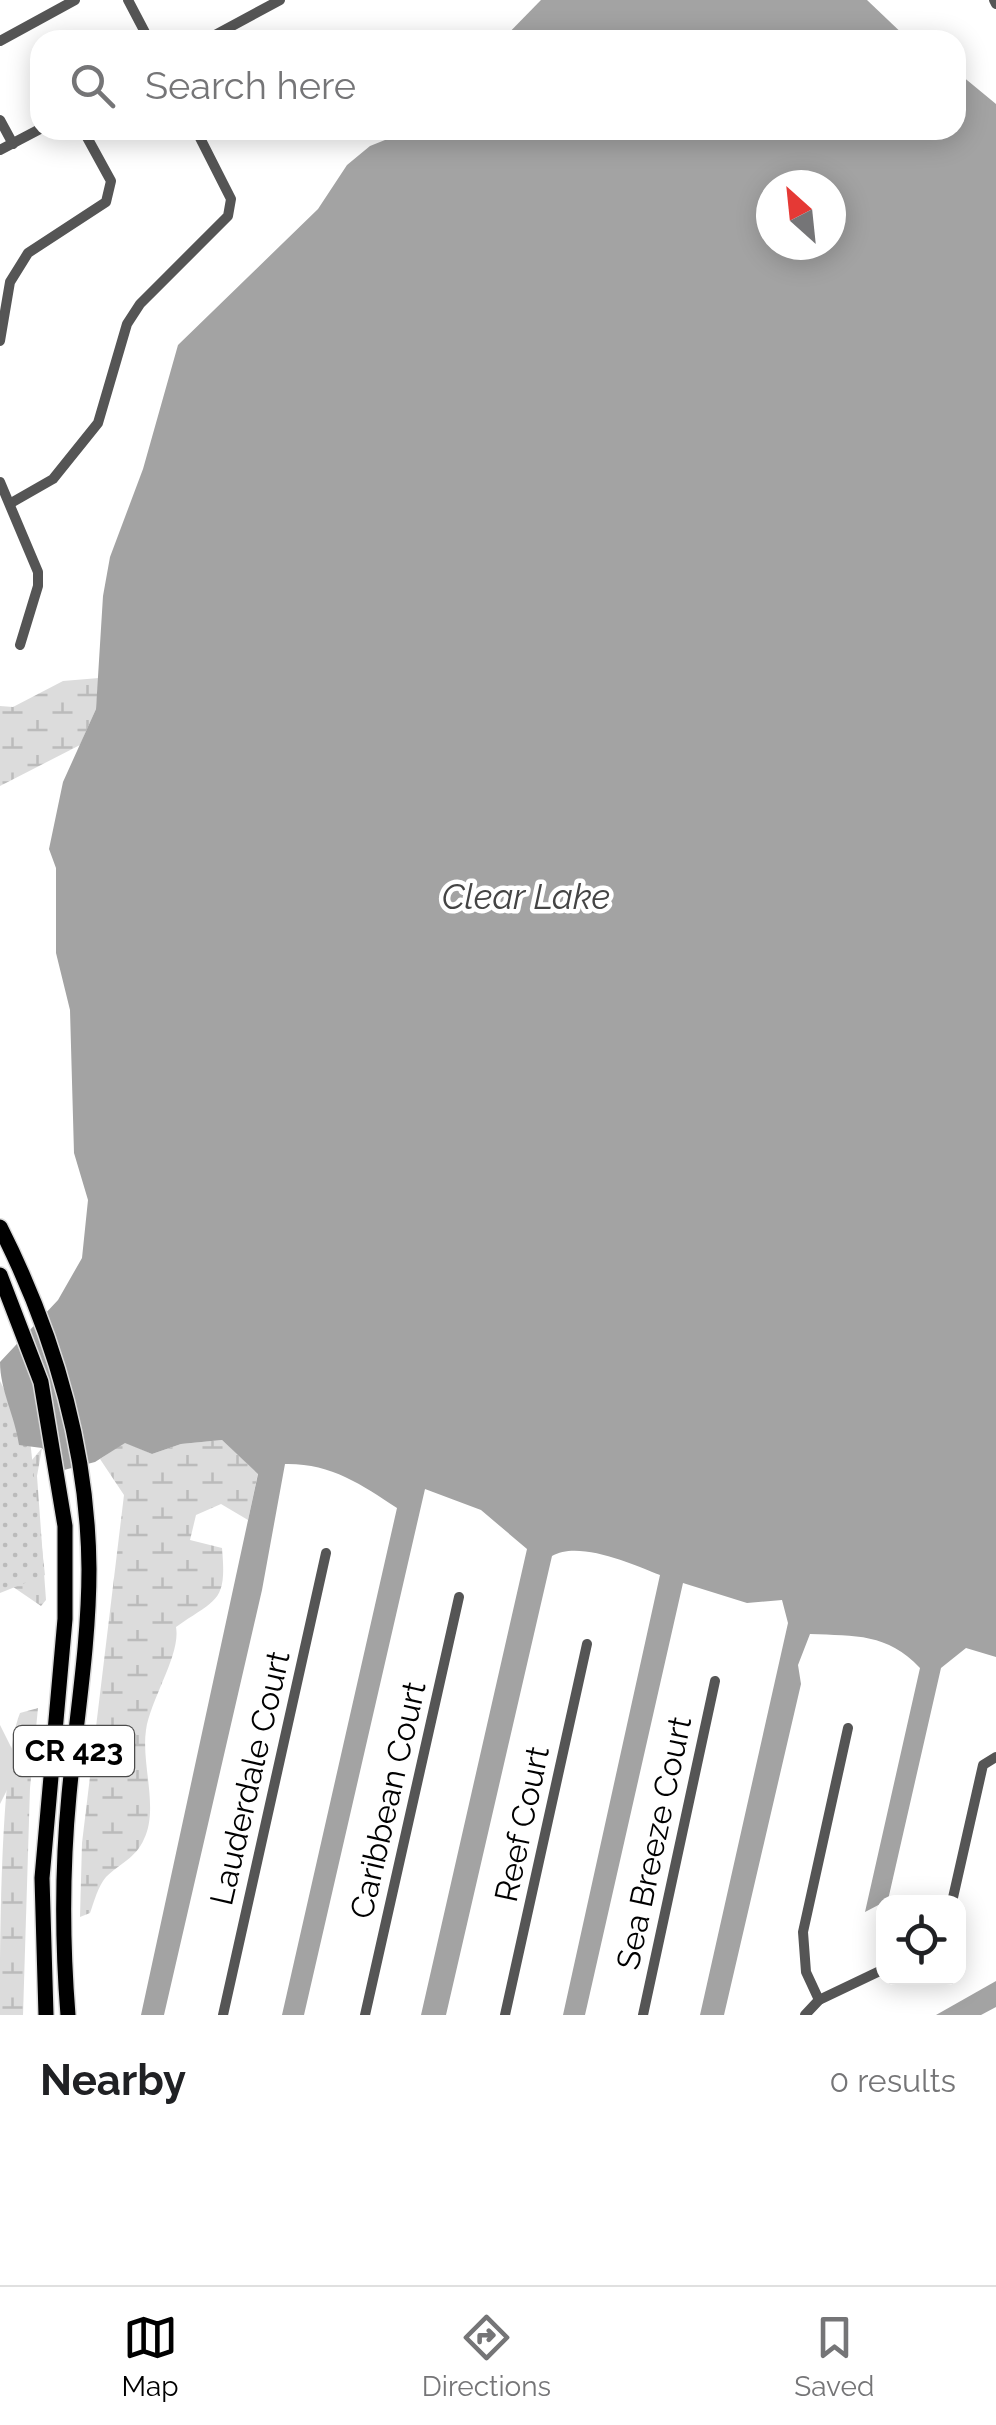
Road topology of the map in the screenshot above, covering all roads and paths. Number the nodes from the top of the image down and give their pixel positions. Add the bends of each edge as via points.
1 (75, 0) edge
2 (128, 0) edge
3 (280, 0) edge
4 (144, 30) edge
5 (224, 30) edge
6 (0, 41) edge
7 (0, 120) edge
8 (30, 135) edge
9 (88, 140) edge
10 (201, 140) edge
11 (13, 144) junction
12 (0, 150) edge
13 (0, 342) edge
14 (0, 482) edge
15 (11, 503) junction
16 (20, 645) dead end
17 (0, 1227) edge
18 (3, 1281) edge
19 (326, 1553) dead end
20 (459, 1597) dead end
21 (587, 1644) dead end
22 (715, 1681) dead end
23 (848, 1728) dead end
24 (996, 1757) edge
25 (954, 1895) edge
26 (876, 1974) edge
27 (819, 2000) junction
28 (46, 2015) edge
29 (68, 2015) edge
30 (223, 2015) edge
31 (366, 2015) edge
32 (505, 2015) edge
33 (642, 2015) edge
34 (806, 2015) edge

1 - 6 street
2 - 4 street
3 - 5 street
7 - 11 street
8 - 11 street
9 - 13 street via 111,182 106,202 28,253 10,282
10 - 15 street via 232,199 228,216 127,324 98,423 53,479
11 - 12 street
14 - 15 street
15 - 16 street via 38,572
17 - 29 main road, CR 423 via 60,1372 84,1488 86,1628 64,1868
18 - 28 main road, CR 423 via 41,1382 62,1490 66,1602 42,1878
19 - 30 street, Lauderdale Court
20 - 31 street, Caribbean Court
21 - 32 street, Reef Court
22 - 33 street, Sea Breeze Court
23 - 27 street via 803,1932 806,1972
24 - 25 street via 982,1764
26 - 27 street
27 - 34 street

